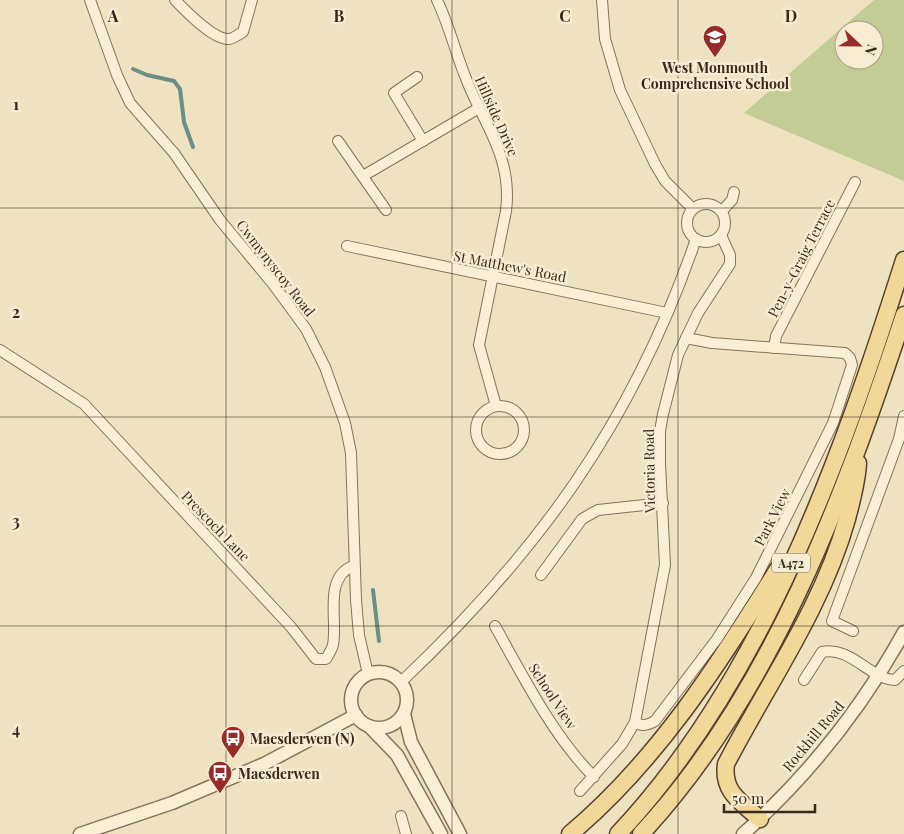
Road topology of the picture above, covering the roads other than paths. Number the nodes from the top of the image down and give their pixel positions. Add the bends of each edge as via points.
1 (90, 0) edge
2 (175, 0) edge
3 (252, 0) edge
4 (437, 0) edge
5 (602, 0) edge
6 (417, 77) dead end
7 (479, 108) junction
8 (338, 140) dead end
9 (423, 141) junction
10 (363, 176) junction
11 (855, 182) dead end
12 (734, 192) dead end
13 (693, 209) junction
14 (386, 210) dead end
15 (722, 212) junction
16 (721, 235) junction
17 (696, 239) junction
18 (347, 246) dead end
19 (904, 260) edge
20 (493, 277) junction
21 (668, 313) junction
22 (904, 316) edge
23 (686, 338) junction
24 (774, 348) junction
25 (0, 350) edge
26 (496, 406) junction
27 (904, 416) edge
28 (859, 446) junction
29 (663, 503) junction
30 (815, 511) junction
31 (353, 566) junction
32 (541, 575) dead end
33 (495, 626) dead end
34 (853, 631) dead end
35 (904, 632) edge
36 (904, 671) edge
37 (368, 674) junction
38 (879, 675) junction
39 (804, 680) dead end
40 (401, 682) junction
41 (404, 714) junction
42 (356, 715) junction
43 (635, 722) junction
44 (370, 727) junction
45 (594, 777) junction
46 (580, 791) dead end
47 (401, 816) dead end
48 (760, 819) junction
49 (409, 832) edge
50 (80, 834) edge
51 (441, 834) edge
52 (460, 834) edge
53 (570, 834) edge
54 (618, 834) edge
55 (641, 834) edge
56 (743, 834) edge

1 - 31 street, Cwmynyscoy Road via 130,103 174,153 220,220 274,284 306,329 325,366 345,422 351,453
2 - 3 street via 203,26 220,37 230,39 243,32
4 - 7 street, Hillside Drive
5 - 13 street via 605,39 620,90 658,170
6 - 9 street via 394,93
7 - 9 street
7 - 20 street, Hillside Drive via 500,150 508,192
8 - 10 street
9 - 10 street
10 - 14 street
11 - 24 street, Pen-y-Graig Terrace via 776,336
12 - 15 street
13 - 15 street via 698,205 711,204
13 - 17 street via 687,224
15 - 16 street via 725,223
16 - 17 street via 709,242
16 - 23 street, Victoria Road via 730,255 730,264
17 - 21 street
18 - 20 street, St Matthew's Road
19 - 30 main road, A472
20 - 21 street, St Matthew's Road
20 - 26 street, Hillside Drive via 479,349
21 - 40 street via 640,375 576,484 528,549 473,612
22 - 28 main road, A472
23 - 24 street, Park View
23 - 29 street, Victoria Road via 660,431
24 - 43 street, Park View via 845,353 850,358 852,365 832,423 756,578 717,639 655,720 649,725
25 - 31 street, Prescoch Lane via 84,404 252,584 316,659 326,659 333,646 335,582 343,570
26 - 26 street via 512,408 522,420 524,436 516,449 509,453 493,454 477,437 482,414
27 - 34 street via 900,439 832,621
28 - 48 main road via 857,480 841,539 822,589 726,764 728,789
28 - 55 main road, A472 via 828,526 737,705 674,794
29 - 32 street via 598,510 590,514 582,519
29 - 43 street, Victoria Road via 665,565
30 - 53 main road via 699,692 619,786
30 - 54 main road, A472 via 750,646 711,713 664,779
31 - 37 street, Cwmynyscoy Road via 359,635
33 - 45 street, School View via 549,719 578,761
35 - 38 street, Rockhill Road
36 - 38 street via 895,680
37 - 40 street via 383,672
37 - 42 street via 354,686 351,695
38 - 39 street via 861,662 832,650 822,652
38 - 48 street, Rockhill Road via 831,742
40 - 41 street via 408,699
41 - 44 street via 386,728
41 - 52 street via 411,742
42 - 44 street
42 - 50 street via 264,764 172,803
43 - 45 street via 622,744
44 - 51 street via 397,755
45 - 46 street
47 - 49 street
48 - 56 street, Rockhill Road

